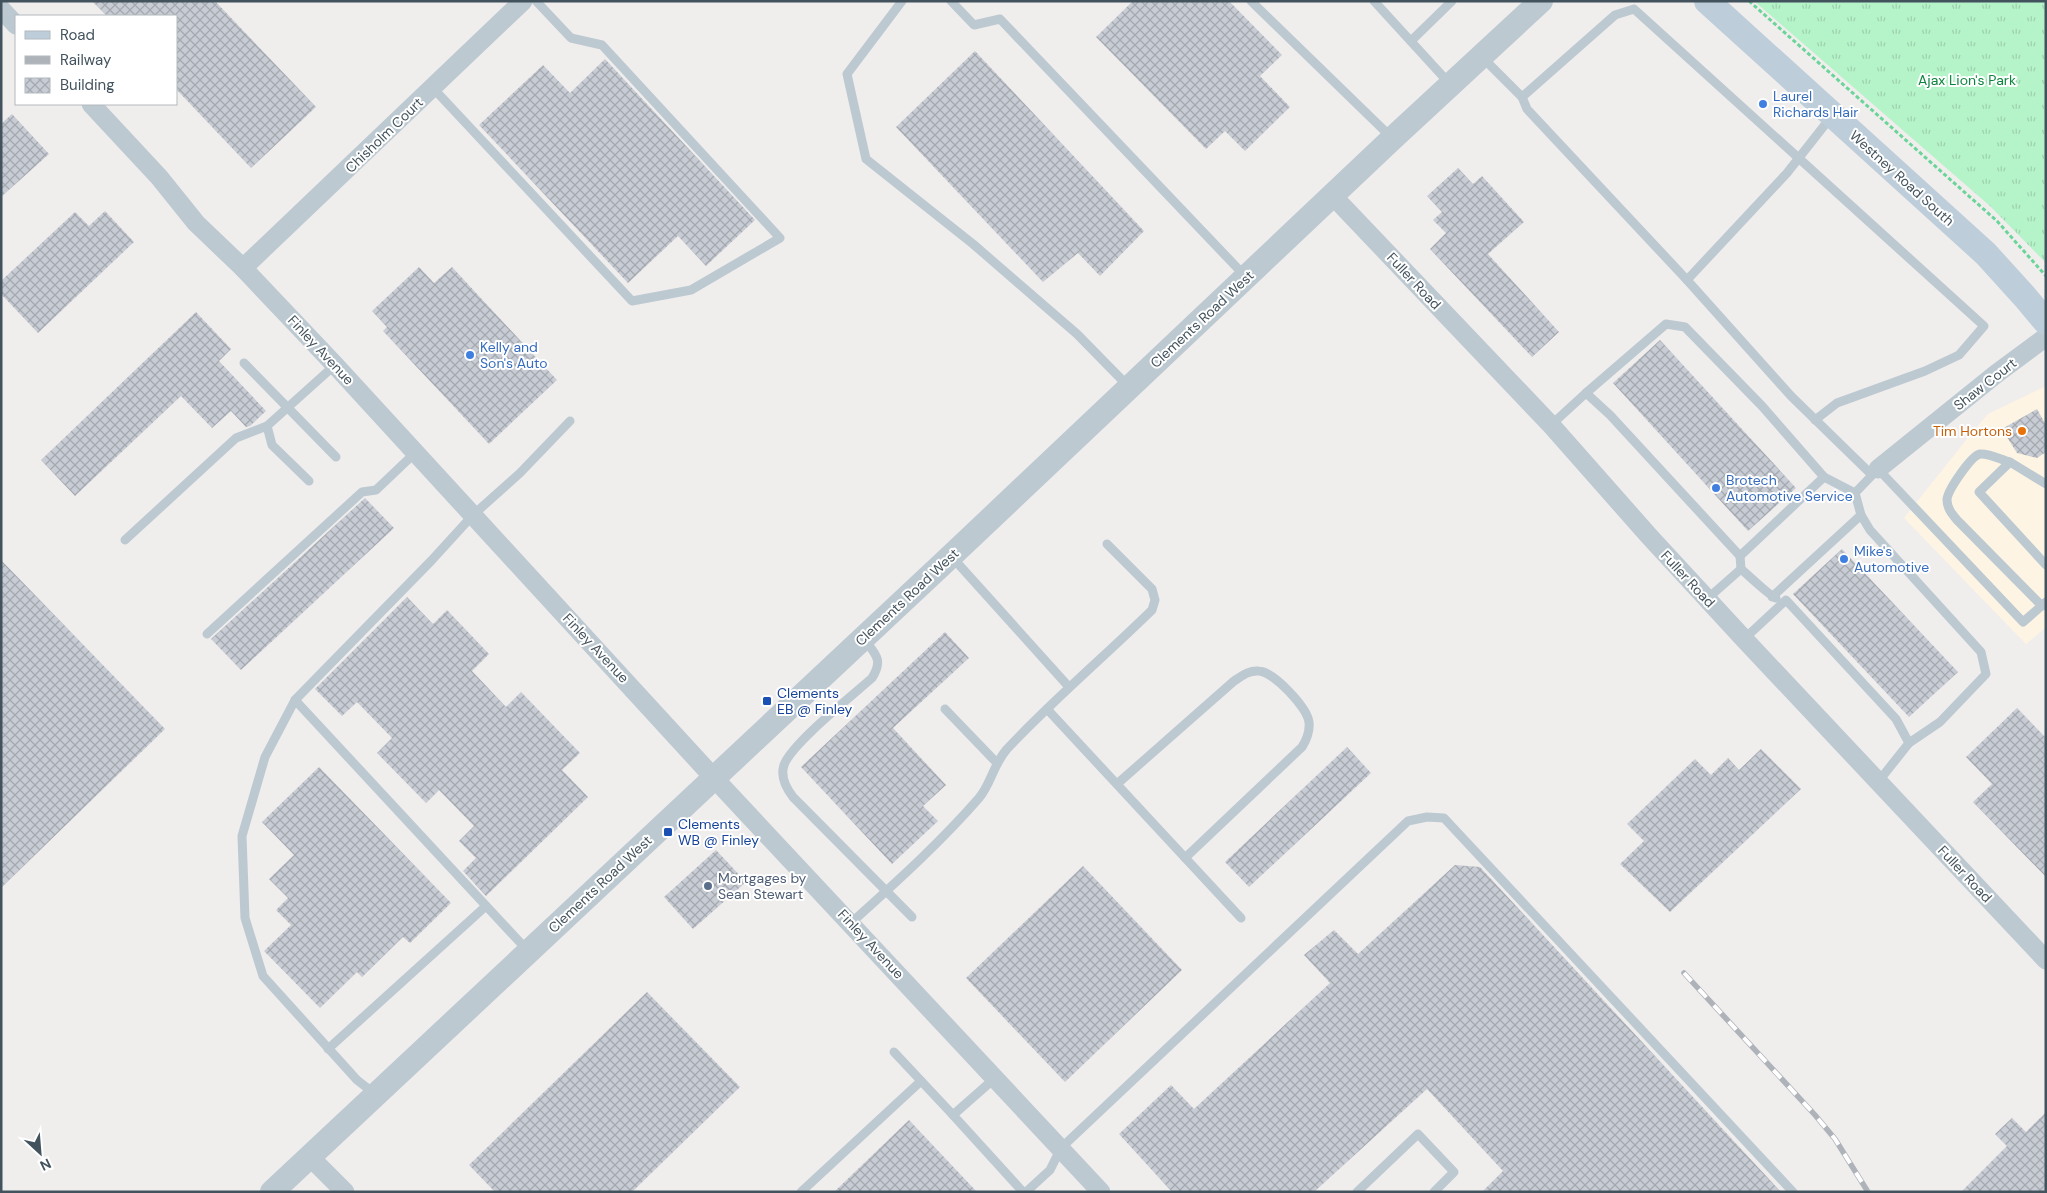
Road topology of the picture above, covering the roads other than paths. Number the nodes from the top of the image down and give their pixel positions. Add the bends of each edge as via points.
1 (523, 1) edge
2 (536, 1) edge
3 (902, 1) edge
4 (951, 1) edge
5 (1251, 1) edge
6 (1374, 1) edge
7 (1452, 1) edge
8 (1541, 1) edge
9 (1707, 1) edge
10 (1, 9) edge
11 (15, 24) edge
12 (1411, 41) junction
13 (1482, 57) junction
14 (1451, 85) junction
15 (434, 88) junction
16 (1522, 98) junction
17 (92, 105) edge
18 (1832, 115) junction
19 (1393, 138) junction
20 (1798, 159) junction
21 (1333, 196) junction
22 (243, 268) junction
23 (1247, 278) junction
24 (1687, 280) junction
25 (2046, 322) edge
26 (2046, 337) edge
27 (244, 363) dead end
28 (335, 365) junction
29 (1129, 387) junction
30 (1586, 393) junction
31 (287, 409) junction
32 (1815, 420) junction
33 (570, 421) dead end
34 (267, 426) junction
35 (1551, 426) junction
36 (416, 452) junction
37 (336, 458) dead end
38 (2010, 462) junction
39 (1875, 472) junction
40 (1824, 477) junction
41 (309, 482) dead end
42 (2046, 484) edge
43 (1854, 493) junction
44 (473, 515) junction
45 (1861, 515) junction
46 (125, 540) dead end
47 (1107, 544) dead end
48 (951, 556) junction
49 (1740, 556) junction
50 (2046, 565) edge
51 (1740, 568) junction
52 (1772, 597) junction
53 (1707, 599) junction
54 (1786, 600) junction
55 (2044, 604) edge
56 (207, 634) dead end
57 (863, 638) junction
58 (1744, 639) junction
59 (1069, 687) junction
60 (295, 700) junction
61 (945, 709) dead end
62 (1047, 709) junction
63 (1908, 743) junction
64 (996, 762) junction
65 (714, 778) junction
66 (1878, 782) junction
67 (1117, 784) junction
68 (1185, 858) junction
69 (886, 890) junction
70 (486, 906) junction
71 (912, 917) dead end
72 (1240, 918) dead end
73 (852, 923) junction
74 (528, 952) junction
75 (2046, 960) edge
76 (328, 1049) junction
77 (894, 1052) dead end
78 (995, 1077) junction
79 (921, 1081) junction
80 (375, 1094) junction
81 (953, 1116) junction
82 (1061, 1148) junction
83 (310, 1157) junction
84 (272, 1192) edge
85 (345, 1192) edge
86 (801, 1192) edge
87 (1024, 1192) edge
88 (1101, 1192) edge
89 (1357, 1192) edge
90 (1434, 1192) edge
91 (1793, 1192) edge

1 - 15 street, Chisholm Court
2 - 15 lane via 571,38 602,45 780,238 691,290 632,301
3 - 29 lane via 847,74 866,159 973,244 1076,334
4 - 23 lane via 974,26 1000,19
5 - 19 lane
6 - 12 lane
7 - 12 lane
8 - 13 street, Clements Road West
9 - 18 main road, Westney Road South
10 - 11 street
12 - 14 lane
13 - 14 street, Clements Road West
13 - 16 lane
14 - 19 street, Clements Road West
15 - 22 street, Chisholm Court
16 - 20 lane via 1615,15 1634,9
16 - 24 lane via 1526,109
17 - 22 street, Finley Avenue via 160,177 196,223
18 - 20 lane
18 - 25 main road, Westney Road South via 1986,254
19 - 21 street, Clements Road West
20 - 24 lane
20 - 32 lane via 1984,326 1959,356 1837,403
21 - 23 street, Clements Road West
21 - 35 street, Fuller Road
22 - 28 street, Finley Avenue
23 - 29 street, Clements Road West
24 - 32 lane
26 - 39 street, Shaw Court
27 - 31 lane
28 - 31 lane
28 - 36 street, Finley Avenue
29 - 48 street, Clements Road West
30 - 35 lane
30 - 40 lane via 1666,324 1685,327 1762,406
30 - 49 lane
31 - 34 lane
31 - 37 lane
32 - 39 lane
33 - 44 lane via 520,473
34 - 41 lane via 272,445
34 - 46 lane via 236,438
35 - 53 street, Fuller Road
36 - 44 street, Finley Avenue
36 - 56 lane via 376,490 362,492
38 - 42 lane
38 - 50 lane via 1979,492
38 - 55 lane via 1983,454 1972,459 1946,497 1947,505 1957,520
39 - 43 lane
39 - 55 lane via 2023,622
40 - 43 lane
40 - 49 lane
43 - 45 lane
44 - 60 lane
44 - 65 street, Finley Avenue
45 - 52 lane
45 - 63 lane via 1870,530 1981,652 1986,674 1940,722
47 - 59 lane via 1152,589 1155,600 1152,610
48 - 57 street, Clements Road West
48 - 59 lane
49 - 51 lane
51 - 52 lane
51 - 53 lane
52 - 54 lane
53 - 58 street, Fuller Road
54 - 58 lane
54 - 63 lane via 1896,719
57 - 65 street, Clements Road West
57 - 69 lane via 876,654 877,670 804,738 789,755 783,776 793,797
58 - 66 street, Fuller Road
59 - 62 lane
60 - 70 lane
60 - 76 lane via 265,757 242,836 245,918 263,976
61 - 64 lane
62 - 64 lane
62 - 67 lane
63 - 66 lane
64 - 69 lane via 982,794
65 - 73 street, Finley Avenue
65 - 74 street, Clements Road West
66 - 75 street, Fuller Road
67 - 68 lane
67 - 68 lane via 1246,673 1258,671 1269,674 1280,683 1309,720 1308,735 1302,747
68 - 72 lane
69 - 71 lane
69 - 73 lane
70 - 74 lane
70 - 76 lane
73 - 78 street, Finley Avenue
74 - 80 street, Clements Road West
76 - 80 lane
77 - 79 lane
78 - 81 lane
78 - 82 street, Finley Avenue
79 - 81 lane
79 - 86 lane
80 - 83 street, Clements Road West
81 - 87 lane
82 - 87 lane via 1050,1170
82 - 88 street, Finley Avenue
82 - 91 lane via 1408,822 1427,817 1444,818
83 - 84 street, Clements Road West
83 - 85 street
89 - 90 lane via 1418,1134 1454,1172

